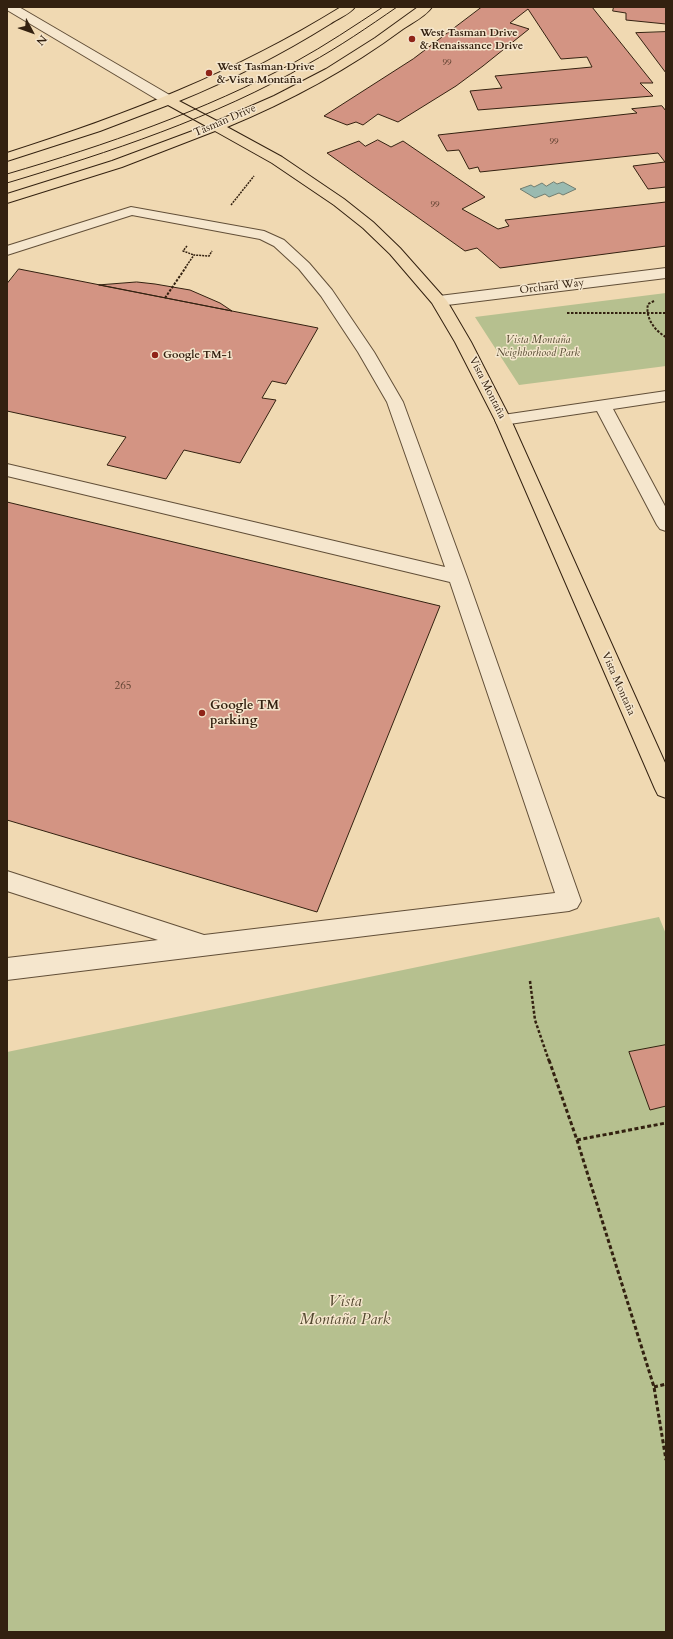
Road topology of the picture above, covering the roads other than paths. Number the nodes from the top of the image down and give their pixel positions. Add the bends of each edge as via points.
1 (11, 7) edge
2 (349, 7) edge
3 (426, 7) edge
4 (168, 100) junction
5 (216, 126) junction
6 (7, 157) edge
7 (7, 199) edge
8 (7, 251) edge
9 (666, 272) edge
10 (439, 301) junction
11 (666, 396) edge
12 (603, 406) junction
13 (503, 420) junction
14 (7, 470) edge
15 (666, 524) edge
16 (458, 577) junction
17 (664, 778) edge
18 (7, 881) edge
19 (205, 945) junction
20 (7, 969) edge

1 - 4 street
2 - 4 main road via 250,63
3 - 5 main road, Tasman Drive via 344,63 300,87
4 - 5 main road, Vista Montaña
4 - 6 main road
5 - 7 main road, Tasman Drive via 124,162
5 - 10 main road, Vista Montaña via 277,160 339,202 395,251
8 - 16 street via 131,211 264,235 279,243 304,266 327,293 395,402
9 - 10 street, Orchard Way
10 - 13 main road, Vista Montaña
11 - 12 street
12 - 13 street
12 - 15 street
13 - 17 main road, Vista Montaña
14 - 16 street
16 - 19 street via 569,901
18 - 19 street
19 - 20 street

